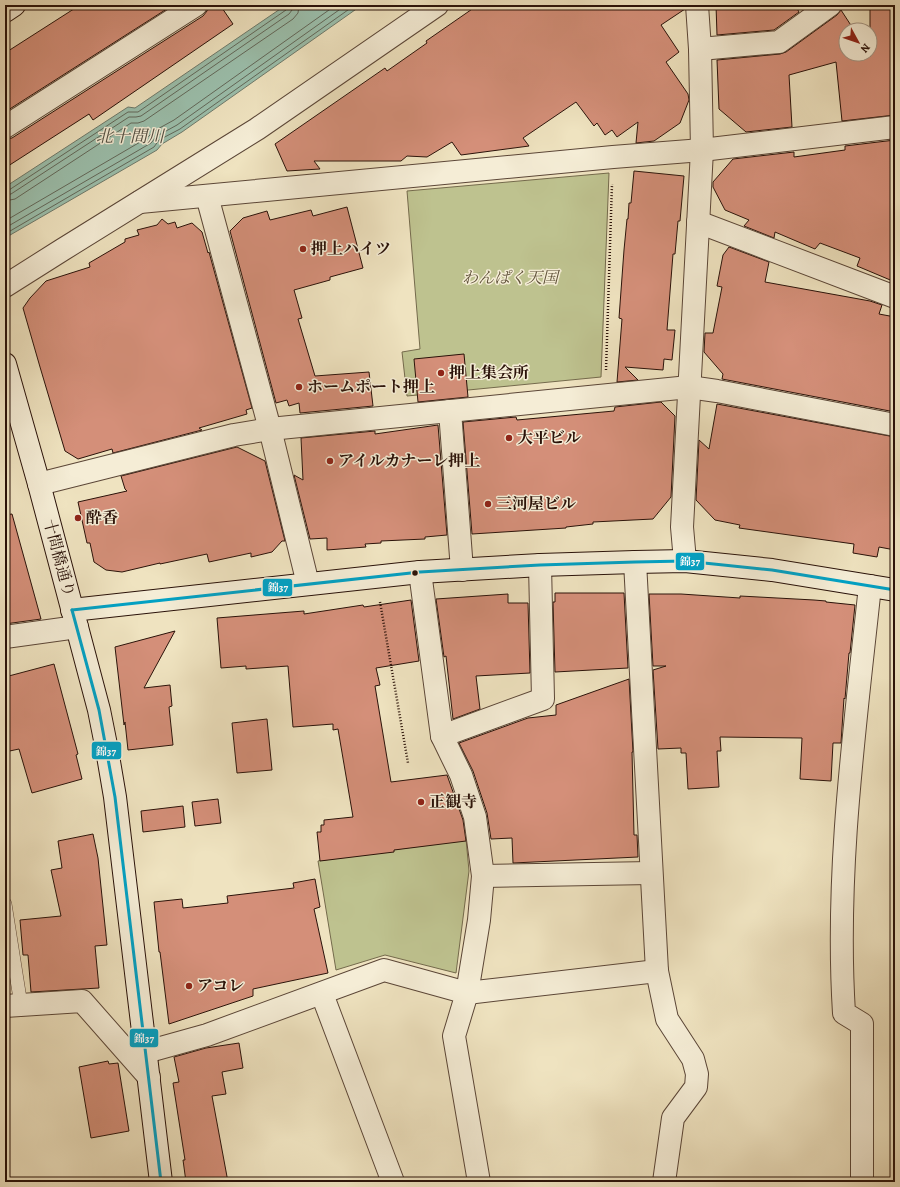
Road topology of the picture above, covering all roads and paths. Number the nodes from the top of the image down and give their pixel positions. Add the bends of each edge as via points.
1 (14, 5) edge
2 (196, 5) edge
3 (437, 5) edge
4 (697, 5) edge
5 (830, 5) edge
6 (5, 11) edge
7 (700, 49) junction
8 (5, 127) edge
9 (895, 127) edge
10 (702, 150) junction
11 (613, 157) junction
12 (207, 196) junction
13 (140, 202) junction
14 (698, 222) junction
15 (5, 286) edge
16 (895, 296) edge
17 (5, 364) edge
18 (689, 387) junction
19 (604, 396) junction
20 (450, 411) junction
21 (895, 425) edge
22 (270, 429) junction
23 (39, 484) junction
24 (685, 561) junction
25 (635, 562) junction
26 (540, 565) junction
27 (462, 570) junction
28 (420, 572) junction
29 (375, 577) junction
30 (308, 584) junction
31 (870, 586) junction
32 (895, 590) edge
33 (75, 618) junction
34 (5, 637) edge
35 (442, 736) junction
36 (408, 763) dead end
37 (651, 874) junction
38 (482, 876) junction
39 (5, 904) edge
40 (656, 971) junction
41 (467, 993) junction
42 (322, 994) junction
43 (13, 1006) edge
44 (146, 1052) junction
45 (149, 1077) junction
46 (161, 1182) edge
47 (393, 1182) edge
48 (479, 1182) edge
49 (664, 1182) edge
50 (862, 1182) edge

1 - 6 street
2 - 8 street
3 - 13 street via 257,129
4 - 7 street
5 - 7 street via 779,42
7 - 10 street
9 - 10 street
10 - 11 street
10 - 14 street
11 - 12 street
11 - 19 path
12 - 13 street
12 - 22 street
13 - 15 street
14 - 16 street
14 - 18 street
17 - 23 street, 十間橋通り
18 - 19 street
18 - 21 street
18 - 24 street via 682,527
19 - 20 street
20 - 22 street
20 - 27 street
22 - 23 street via 234,435
22 - 30 street
23 - 33 street, 十間橋通り
24 - 25 street
24 - 31 street via 772,570
25 - 26 street
25 - 37 street
26 - 27 street
26 - 35 street via 543,699
27 - 28 street
28 - 29 street
28 - 35 street
29 - 30 street
29 - 36 path
30 - 33 street
31 - 32 street
31 - 50 street via 850,768 841,969 844,1013 862,1024
33 - 34 street
33 - 44 street, 十間橋通り via 99,710 116,804
35 - 38 street via 461,775 475,817
37 - 38 street
37 - 40 street
38 - 41 street via 479,920
39 - 43 lane
40 - 41 street
40 - 49 street via 667,1019 693,1059 697,1074 696,1087 673,1118
41 - 42 street via 384,970
41 - 48 street via 454,1036
42 - 44 street via 207,1035
42 - 47 street
43 - 45 street via 82,1001
44 - 45 street, 十間橋通り
45 - 46 street, 十間橋通り

